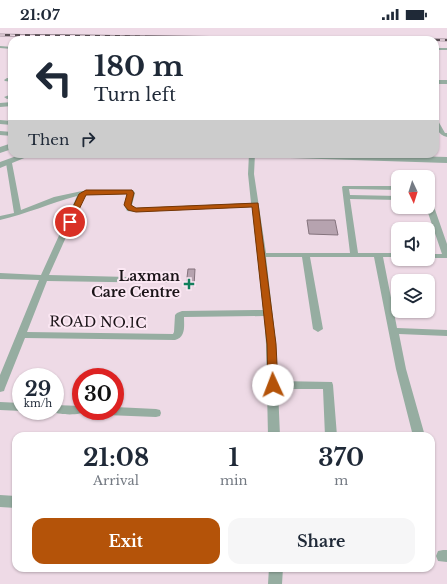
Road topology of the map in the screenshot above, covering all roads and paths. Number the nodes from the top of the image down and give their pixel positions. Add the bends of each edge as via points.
1 (439, 127) edge
2 (447, 135) edge
3 (21, 158) edge
4 (252, 158) edge
5 (375, 158) edge
6 (447, 160) edge
7 (9, 163) junction
8 (0, 165) edge
9 (391, 188) edge
10 (82, 194) junction
11 (346, 196) junction
12 (391, 198) edge
13 (255, 205) junction
14 (18, 214) junction
15 (432, 214) edge
16 (0, 218) edge
17 (262, 255) junction
18 (306, 255) junction
19 (354, 255) junction
20 (378, 255) junction
21 (391, 255) edge
22 (435, 256) edge
23 (447, 256) edge
24 (0, 276) edge
25 (44, 278) junction
26 (168, 281) dead end
27 (268, 313) junction
28 (318, 329) dead end
29 (394, 331) junction
30 (447, 333) edge
31 (21, 335) junction
32 (273, 385) junction
33 (0, 388) edge
34 (0, 406) edge
35 (12, 407) edge
36 (124, 412) edge
37 (156, 413) dead end
38 (274, 432) edge
39 (331, 432) edge
40 (418, 432) edge
41 (0, 501) edge
42 (12, 502) edge
43 (276, 572) edge
44 (275, 584) edge

1 - 2 street via 443,134
3 - 7 street
4 - 13 street
5 - 6 street
7 - 8 street
7 - 14 street
9 - 11 street via 345,187
10 - 13 street via 130,192 128,205 130,209 136,210
10 - 14 street via 57,199
10 - 25 street
11 - 12 street
11 - 19 street
13 - 17 street
14 - 16 street
15 - 23 street
17 - 18 street
17 - 27 street
18 - 19 street
18 - 28 street
19 - 20 street
20 - 21 street
20 - 29 street
22 - 23 street
24 - 25 street
25 - 26 street
25 - 31 street
27 - 31 street, ROAD NO.1C via 182,314 179,333 175,337
27 - 32 street
29 - 30 street
29 - 40 street
31 - 33 street
32 - 38 street
32 - 39 street via 328,385
34 - 35 street
36 - 37 street
41 - 42 street
43 - 44 street

